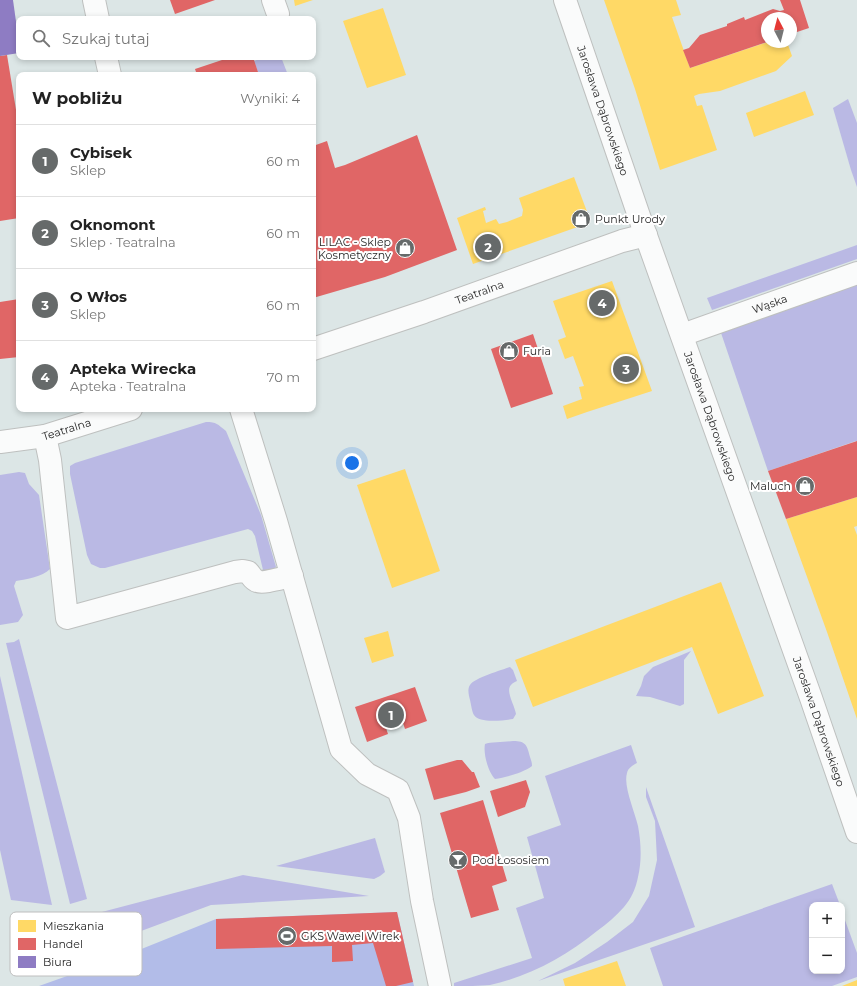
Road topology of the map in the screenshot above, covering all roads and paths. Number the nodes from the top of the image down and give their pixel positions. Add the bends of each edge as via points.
1 (94, 0) edge
2 (565, 0) edge
3 (97, 16) edge
4 (107, 60) edge
5 (109, 72) edge
6 (646, 235) junction
7 (857, 273) edge
8 (682, 335) junction
9 (316, 349) edge
10 (121, 412) edge
11 (242, 412) edge
12 (45, 436) junction
13 (0, 442) edge
14 (292, 576) junction
15 (853, 809) edge
16 (857, 832) edge
17 (440, 986) edge

1 - 3 street
2 - 6 street, Jarosława Dąbrowskiego
4 - 5 street
6 - 8 street, Jarosława Dąbrowskiego
6 - 9 street, Teatralna via 622,241
7 - 8 street, Wąska
8 - 15 street, Jarosława Dąbrowskiego via 818,718
10 - 12 street, Teatralna
11 - 14 street
12 - 13 street, Teatralna
12 - 14 street via 50,460 67,618 235,572 248,572 257,582
14 - 17 street via 341,749 367,774 398,790 409,818 422,901
15 - 16 street, Jarosława Dąbrowskiego

